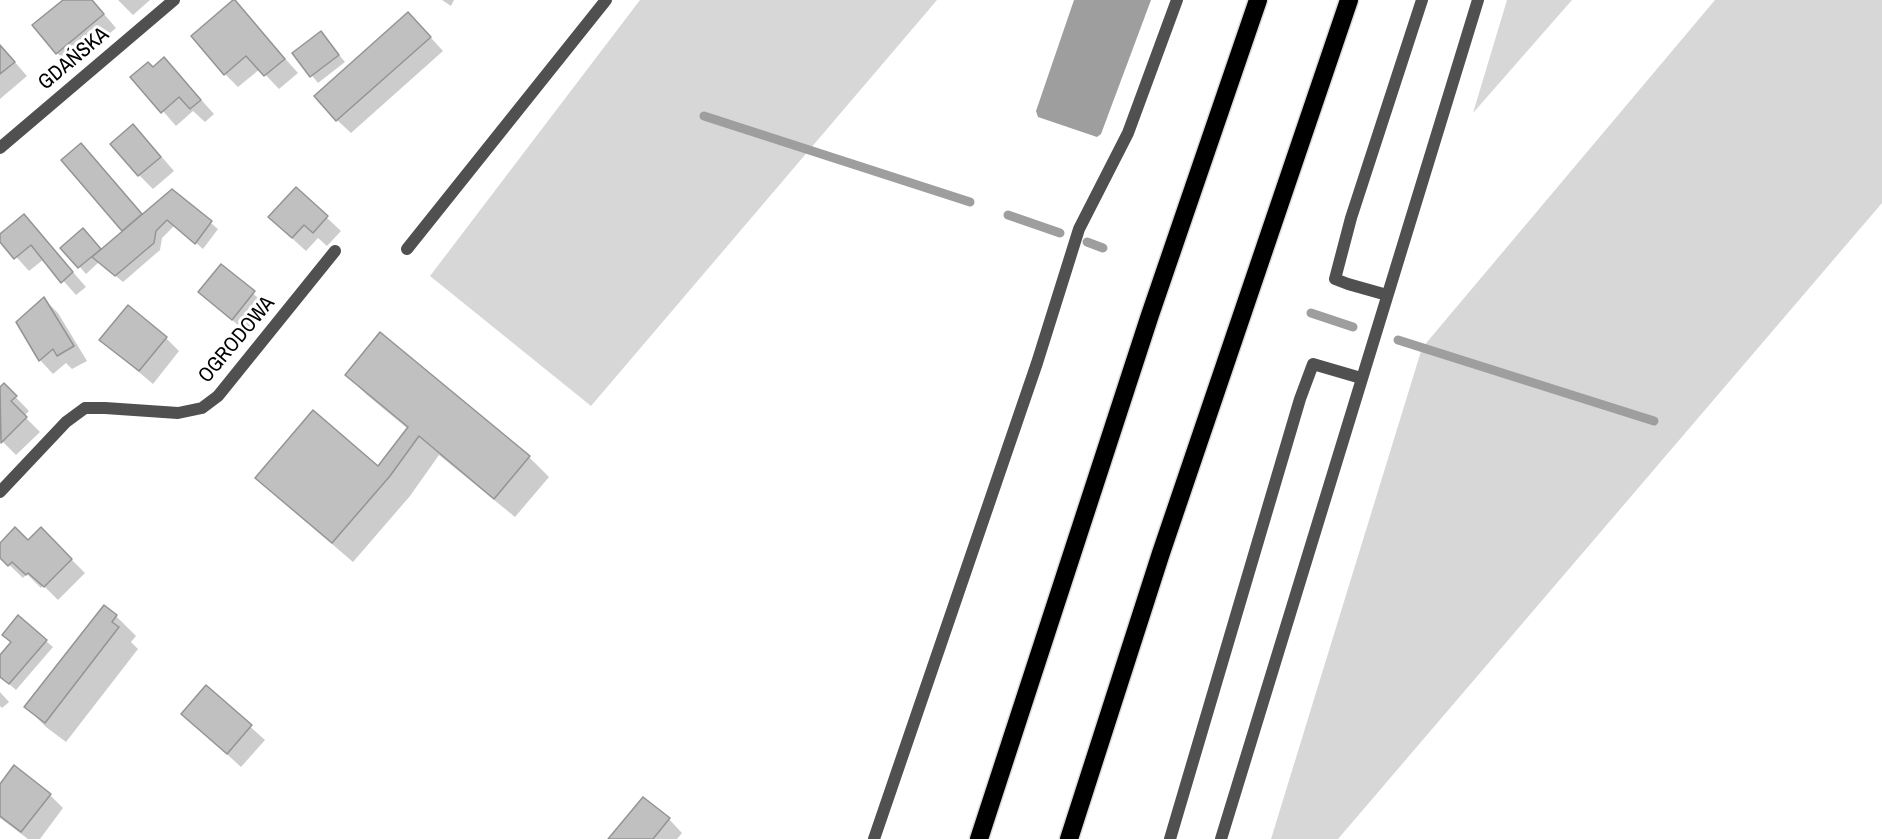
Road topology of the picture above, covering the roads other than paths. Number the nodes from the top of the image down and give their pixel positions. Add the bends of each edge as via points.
1 (174, 0) edge
2 (606, 0) edge
3 (1177, 0) edge
4 (1258, 0) edge
5 (1349, 0) edge
6 (1422, 0) edge
7 (1478, 0) edge
8 (0, 148) edge
9 (407, 249) dead end
10 (335, 251) dead end
11 (1387, 295) junction
12 (1361, 378) junction
13 (0, 492) edge
14 (874, 839) edge
15 (979, 839) edge
16 (1069, 839) edge
17 (1170, 839) edge
18 (1221, 839) edge

1 - 8 street, GDAŃSKA
2 - 9 street
3 - 14 street via 1128,133 1079,230
4 - 15 highway via 1150,315
5 - 16 highway via 1161,553
6 - 11 street via 1335,279
7 - 11 street
10 - 13 street, OGRODOWA via 218,396 202,408 178,413 85,408 66,422
11 - 12 street
12 - 17 street via 1313,364
12 - 18 street

